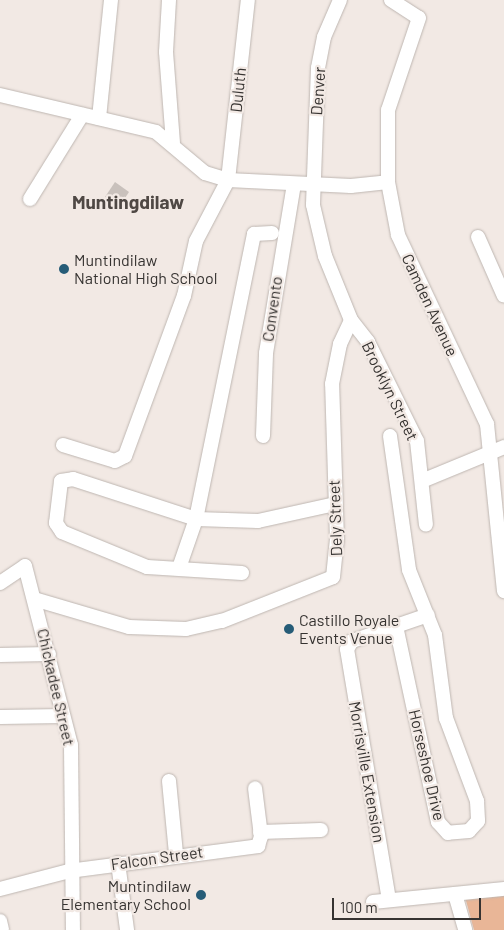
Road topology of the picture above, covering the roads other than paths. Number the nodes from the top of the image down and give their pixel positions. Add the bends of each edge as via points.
1 (111, 0) edge
2 (169, 0) edge
3 (248, 0) edge
4 (340, 0) edge
5 (391, 0) edge
6 (0, 95) edge
7 (82, 114) junction
8 (99, 118) junction
9 (173, 143) junction
10 (228, 180) junction
11 (388, 182) junction
12 (294, 184) junction
13 (312, 186) junction
14 (30, 199) dead end
15 (272, 233) dead end
16 (478, 238) dead end
17 (504, 296) edge
18 (351, 320) junction
19 (263, 436) dead end
20 (390, 436) dead end
21 (63, 445) dead end
22 (498, 450) edge
23 (424, 480) junction
24 (335, 504) junction
25 (196, 519) junction
26 (426, 525) dead end
27 (179, 568) junction
28 (242, 573) dead end
29 (0, 583) edge
30 (504, 590) edge
31 (39, 600) junction
32 (428, 615) junction
33 (396, 626) junction
34 (49, 654) junction
35 (0, 655) edge
36 (63, 716) junction
37 (0, 717) edge
38 (169, 781) dead end
39 (255, 788) dead end
40 (321, 830) dead end
41 (260, 832) junction
42 (176, 854) junction
43 (118, 863) junction
44 (69, 871) junction
45 (0, 889) edge
46 (504, 889) edge
47 (455, 894) junction
48 (389, 900) junction
49 (373, 902) dead end
50 (0, 921) edge
51 (2, 930) edge
52 (73, 930) edge
53 (127, 930) edge
54 (465, 930) edge

1 - 8 street
2 - 9 street via 166,52
3 - 10 street, Duluth
4 - 13 street, Denver via 324,37 318,68
5 - 11 street, Camden Avenue via 418,18 388,110
6 - 7 street
7 - 8 street
7 - 14 street
8 - 9 street via 156,132
9 - 10 street via 205,173
10 - 12 street
10 - 21 street via 196,241 184,296 125,456 115,461
11 - 13 street
11 - 22 street, Camden Avenue via 398,235
12 - 13 street
12 - 19 street, Convento via 267,344
13 - 18 street via 325,256
15 - 25 street via 254,234
16 - 17 street
18 - 23 street, Brooklyn Street via 368,342 409,424
18 - 24 street, Dely Street via 340,344 332,384
20 - 32 street, Horseshoe Drive via 409,570
22 - 23 street
22 - 30 street, Camden Avenue
23 - 26 street, Brooklyn Street
24 - 25 street via 258,521
24 - 31 street, Dely Street via 338,540 333,577 222,621 154,631
25 - 27 street
25 - 27 street via 73,479 61,481 58,488 56,523 62,532 147,567
27 - 28 street
29 - 31 street, Chickadee Street via 25,566
31 - 34 street, Chickadee Street
32 - 33 street
32 - 33 street, Horseshoe Drive via 439,655 446,718 477,801 478,821 469,831 448,832 438,822
33 - 48 street, Morrisville Extension via 348,644 347,657
34 - 35 street
34 - 36 street, Chickadee Street
36 - 37 street
36 - 44 street, Chickadee Street via 72,762
38 - 42 street
39 - 41 street
40 - 41 street
41 - 42 street, Falcon Street via 254,847
42 - 43 street, Falcon Street
43 - 44 street, Falcon Street
43 - 53 street
44 - 45 street, Falcon Street
44 - 52 street, Chickadee Street
46 - 47 street
47 - 48 street
47 - 54 street
48 - 49 street
50 - 51 street

